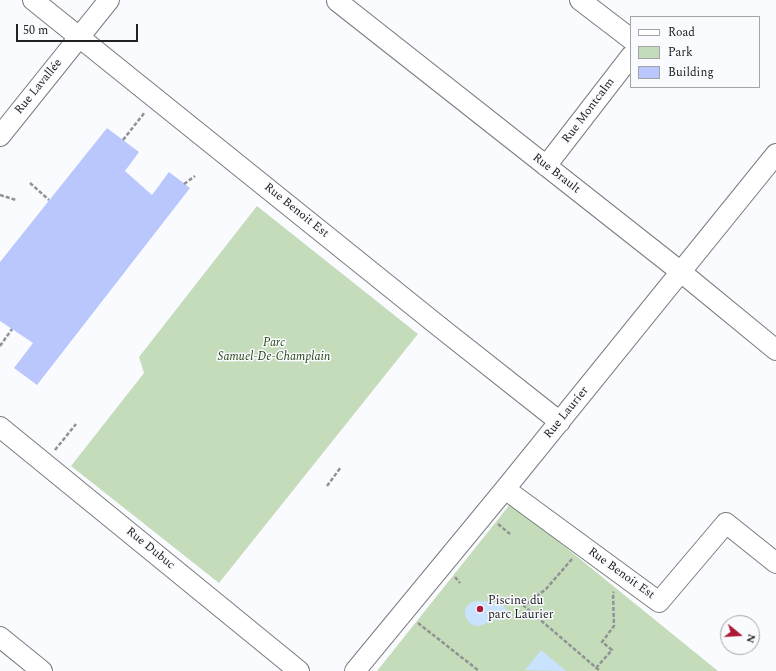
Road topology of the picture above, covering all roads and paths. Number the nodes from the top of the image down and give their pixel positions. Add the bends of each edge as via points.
1 (33, 0) edge
2 (109, 0) edge
3 (338, 0) edge
4 (580, 0) edge
5 (79, 37) junction
6 (630, 37) edge
7 (630, 57) edge
8 (155, 98) junction
9 (0, 136) edge
10 (123, 140) dead end
11 (776, 154) edge
12 (546, 166) junction
13 (195, 176) dead end
14 (30, 183) dead end
15 (184, 184) dead end
16 (0, 195) edge
17 (16, 200) dead end
18 (49, 200) dead end
19 (681, 272) junction
20 (12, 329) dead end
21 (0, 346) edge
22 (776, 350) edge
23 (560, 422) junction
24 (76, 424) dead end
25 (0, 427) edge
26 (45, 463) junction
27 (341, 467) dead end
28 (327, 486) dead end
29 (506, 489) junction
30 (582, 546) junction
31 (776, 563) edge
32 (625, 577) junction
33 (404, 612) junction
34 (0, 637) edge
35 (596, 668) junction
36 (42, 671) edge
37 (299, 671) edge
38 (355, 671) edge
39 (479, 671) edge
40 (600, 671) edge

1 - 5 street, Rue Benoit Est
2 - 5 street, Rue Lavallée
3 - 12 street, Rue Brault
4 - 6 street
5 - 8 street, Rue Benoit Est
5 - 9 street, Rue Lavallée
7 - 12 street, Rue Montcalm
8 - 10 path
8 - 23 street, Rue Benoit Est
11 - 19 street, Rue Laurier
12 - 19 street, Rue Brault
13 - 15 path
14 - 18 path
16 - 17 path
19 - 22 street, Rue Brault
19 - 23 street, Rue Laurier
20 - 21 path
23 - 29 street, Rue Laurier
24 - 26 path
25 - 26 street, Rue Dubuc
26 - 37 street, Rue Dubuc
27 - 28 path
29 - 30 street, Rue Benoit Est
29 - 33 street, Rue Laurier
30 - 32 street, Rue Benoit Est
30 - 35 path via 546,589 524,606
31 - 32 street, Rue Benoit Est via 726,523 659,602
32 - 35 path via 613,593 614,626 602,642 612,650
33 - 38 street, Rue Laurier
33 - 39 path
34 - 36 street
35 - 40 path

